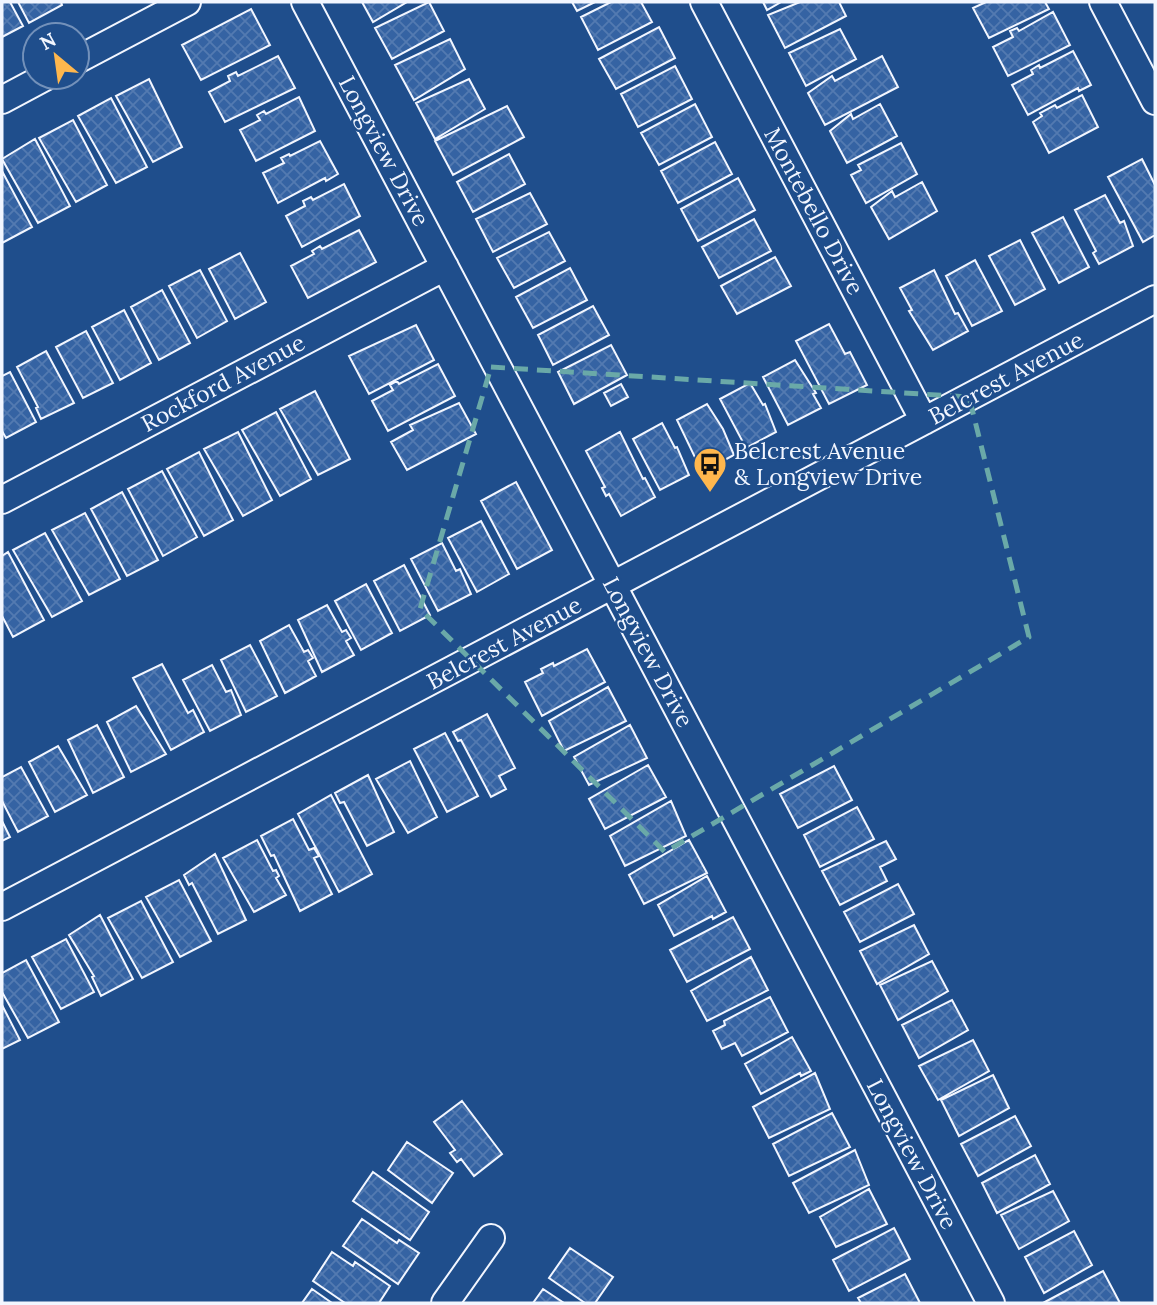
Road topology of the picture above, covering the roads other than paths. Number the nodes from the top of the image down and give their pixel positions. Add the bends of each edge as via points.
1 (187, 2) edge
2 (305, 2) edge
3 (704, 2) edge
4 (1103, 2) edge
5 (91, 53) edge
6 (21, 90) edge
7 (2, 100) edge
8 (1155, 101) edge
9 (445, 267) junction
10 (1155, 299) edge
11 (924, 421) junction
12 (2, 500) edge
13 (612, 586) junction
14 (2, 907) edge
15 (491, 1238) dead end
16 (445, 1303) edge
17 (991, 1303) edge

1 - 5 street
2 - 9 street, Longview Drive
3 - 11 street, Montebello Drive
4 - 8 street
6 - 7 street
9 - 12 street, Rockford Avenue
9 - 13 street, Longview Drive
10 - 11 street, Belcrest Avenue
11 - 13 street, Belcrest Avenue
13 - 14 street, Belcrest Avenue
13 - 17 street, Longview Drive
15 - 16 street

